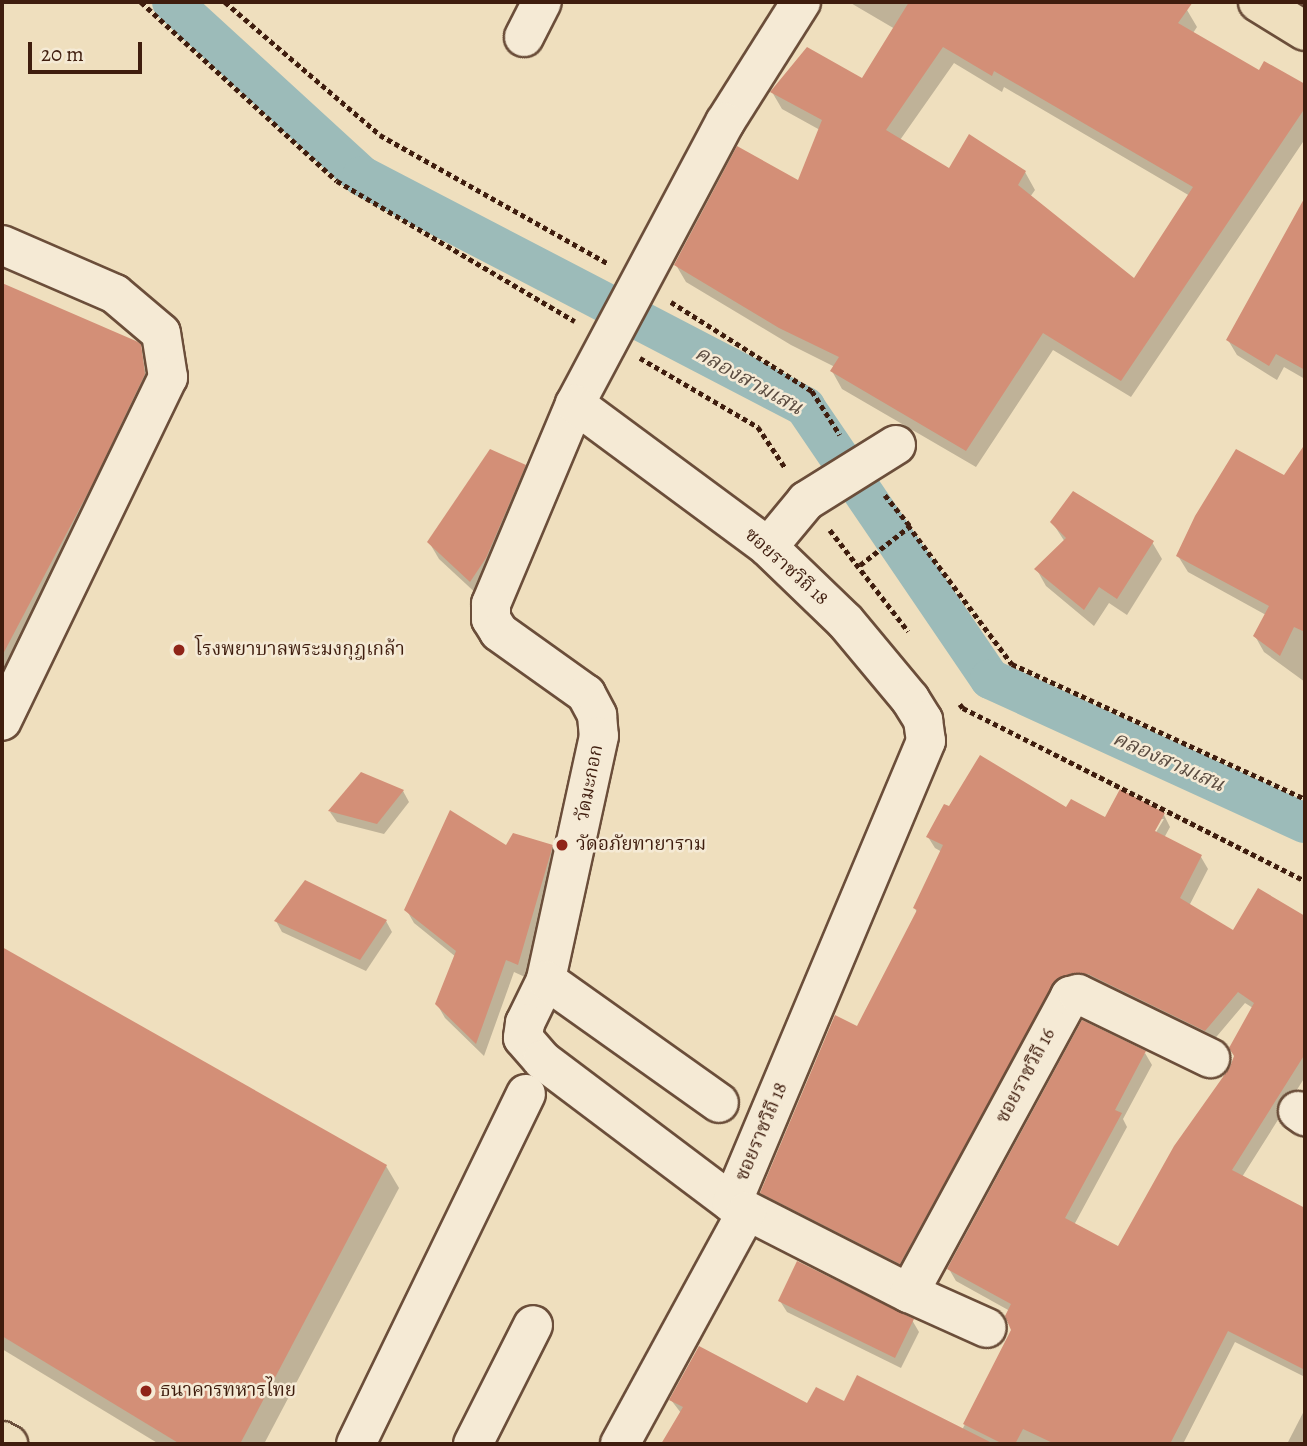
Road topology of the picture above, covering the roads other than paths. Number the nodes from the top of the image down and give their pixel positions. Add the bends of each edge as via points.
1 (542, 2) edge
2 (801, 2) edge
3 (1239, 2) edge
4 (1258, 2) edge
5 (1305, 31) edge
6 (524, 37) dead end
7 (1305, 41) edge
8 (2, 245) edge
9 (575, 404) junction
10 (896, 445) dead end
11 (768, 547) junction
12 (2, 721) edge
13 (547, 980) junction
14 (1210, 1058) dead end
15 (526, 1094) dead end
16 (719, 1102) dead end
17 (739, 1207) junction
18 (909, 1293) junction
19 (533, 1325) dead end
20 (987, 1328) dead end
21 (2, 1441) edge
22 (8, 1444) edge
23 (356, 1444) edge
24 (473, 1444) edge
25 (620, 1444) edge

1 - 6 street
2 - 9 street via 725,122 653,290 619,347
3 - 7 street
4 - 5 main road
8 - 12 street via 115,295 161,333 168,377
9 - 11 street, ซอยราชวิถี 18
9 - 13 street, วัดมะกอก via 491,604 491,619 499,632 586,694 597,715 594,772
10 - 11 street via 854,455 799,489
11 - 17 street, ซอยราชวิถี 18 via 845,621 910,699 923,720 926,741
13 - 16 street
13 - 17 street, วัดมะกอก via 525,1023 523,1038 530,1049
14 - 18 street, ซอยราชวิถี 16 via 1072,994
15 - 23 street
17 - 18 street, วัดมะกอก
17 - 25 street, ซอยราชวิถี 18
18 - 20 street, วัดมะกอก
19 - 24 street
21 - 22 main road

